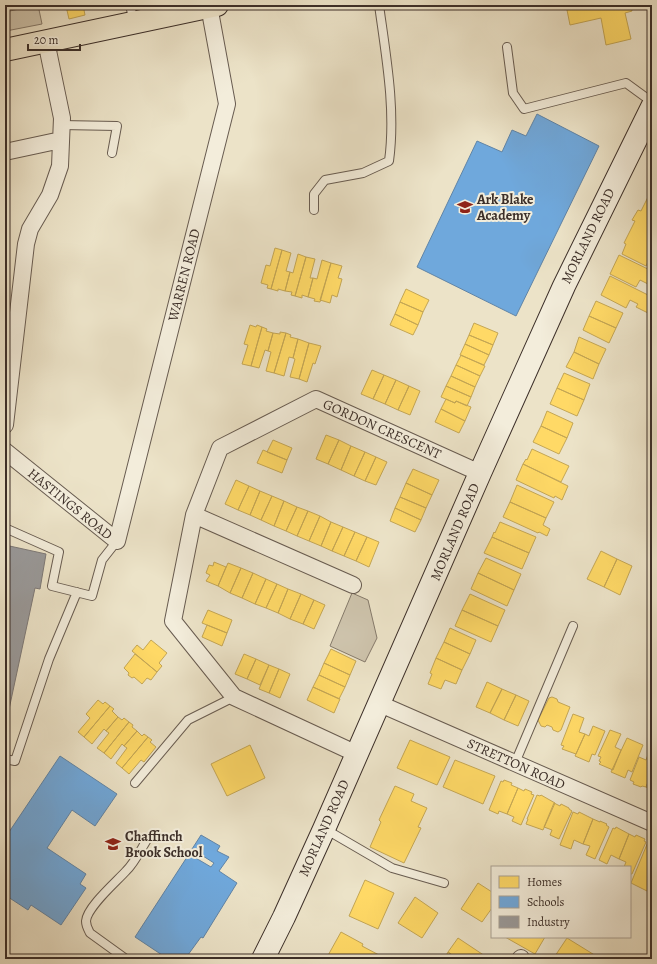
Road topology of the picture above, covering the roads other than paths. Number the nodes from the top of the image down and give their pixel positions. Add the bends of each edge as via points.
1 (379, 5) edge
2 (213, 6) edge
3 (132, 14) edge
4 (46, 42) junction
5 (507, 47) dead end
6 (5, 50) edge
7 (652, 102) edge
8 (652, 107) edge
9 (61, 132) junction
10 (5, 152) edge
11 (112, 153) dead end
12 (314, 210) dead end
13 (5, 424) edge
14 (5, 451) edge
15 (480, 473) junction
16 (194, 515) junction
17 (5, 528) edge
18 (117, 541) junction
19 (353, 585) dead end
20 (77, 592) junction
21 (574, 626) dead end
22 (234, 697) junction
23 (380, 704) junction
24 (357, 754) junction
25 (5, 759) edge
26 (515, 763) junction
27 (135, 783) dead end
28 (652, 823) edge
29 (324, 829) junction
30 (148, 838) dead end
31 (444, 883) dead end
32 (126, 959) edge
33 (263, 959) edge

1 - 12 lane via 391,102 389,161 363,173 325,180 314,194
2 - 3 main road
2 - 18 street, WARREN ROAD via 227,104
3 - 4 main road
4 - 6 main road
4 - 9 street via 62,118
5 - 7 lane via 513,93 524,108 626,82
8 - 15 main road, MORLAND ROAD via 564,286
9 - 10 street
9 - 11 lane via 117,126
9 - 13 street via 60,166 50,194 30,229 26,244
14 - 18 street, HASTINGS ROAD
15 - 16 street, GORDON CRESCENT via 316,398 220,448
15 - 23 main road, MORLAND ROAD
16 - 19 street
16 - 22 street, GORDON CRESCENT via 172,621
17 - 20 lane via 59,552 52,586
18 - 20 lane via 102,560 92,596
20 - 25 lane via 49,658 15,762
21 - 26 lane
22 - 24 street, GORDON CRESCENT
22 - 27 lane via 188,720
23 - 24 main road, MORLAND ROAD
23 - 26 street, STRETTON ROAD
24 - 29 main road, MORLAND ROAD
26 - 28 street, STRETTON ROAD
29 - 31 lane via 392,868
29 - 33 main road, MORLAND ROAD
30 - 32 lane via 127,871 96,904 86,921 90,933

